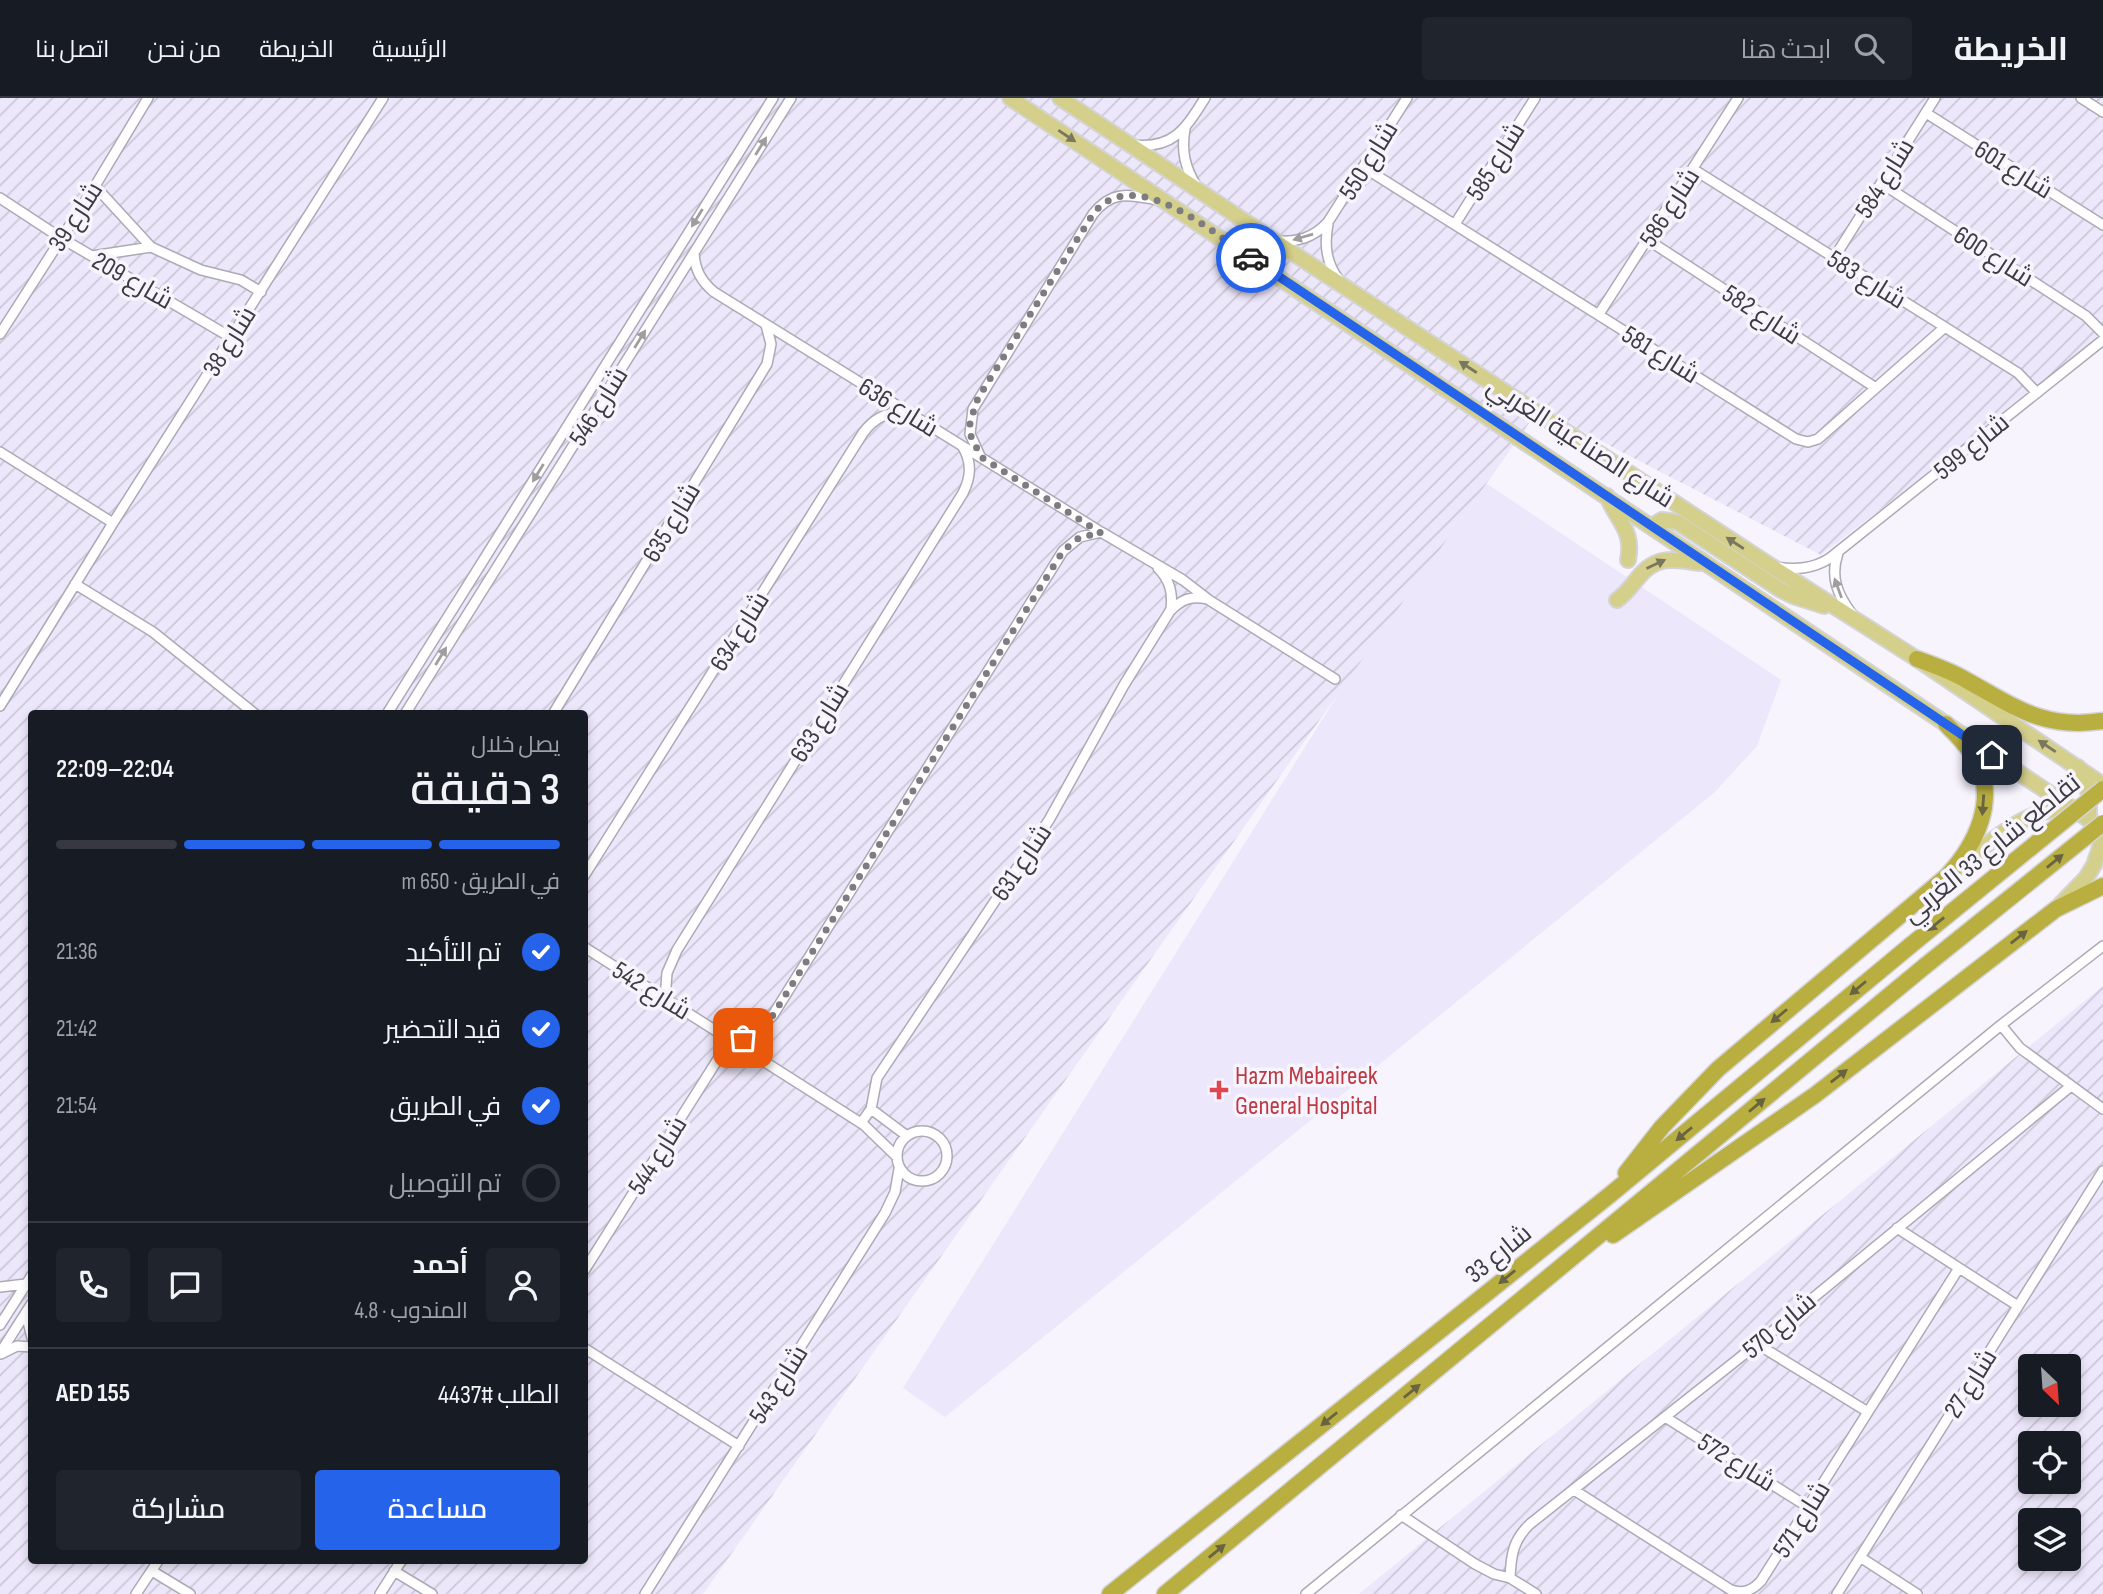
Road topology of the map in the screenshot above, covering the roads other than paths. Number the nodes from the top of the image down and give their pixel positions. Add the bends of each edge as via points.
1 (148, 98) edge
2 (383, 98) edge
3 (773, 98) edge
4 (792, 98) edge
5 (1010, 98) edge
6 (1060, 98) edge
7 (1205, 98) edge
8 (1407, 98) edge
9 (1535, 98) edge
10 (1738, 98) edge
11 (1935, 98) edge
12 (2081, 98) edge
13 (2103, 112) edge
14 (1926, 113) junction
15 (1185, 129) junction
16 (1131, 145) junction
17 (1363, 167) junction
18 (1693, 169) junction
19 (1881, 183) junction
20 (96, 186) junction
21 (1202, 194) junction
22 (0, 198) edge
23 (1166, 202) junction
24 (1328, 222) junction
25 (1455, 224) junction
26 (2103, 225) edge
27 (61, 237) junction
28 (1273, 240) junction
29 (1648, 240) junction
30 (151, 247) junction
31 (694, 253) junction
32 (92, 256) junction
33 (1834, 258) junction
34 (1344, 287) junction
35 (261, 292) junction
36 (1598, 314) junction
37 (765, 325) junction
38 (1945, 327) junction
39 (2103, 333) edge
40 (0, 334) edge
41 (232, 338) junction
42 (2103, 340) edge
43 (1876, 388) junction
44 (2037, 393) junction
45 (911, 414) junction
46 (962, 446) junction
47 (0, 452) edge
48 (981, 457) junction
49 (1607, 495) junction
50 (1673, 501) junction
51 (113, 523) junction
52 (1660, 526) junction
53 (1101, 533) junction
54 (1839, 552) junction
55 (1628, 560) dead end
56 (1155, 565) junction
57 (1707, 565) junction
58 (1771, 566) junction
59 (75, 584) junction
60 (1209, 600) junction
61 (1617, 600) dead end
62 (1838, 609) junction
63 (1170, 611) junction
64 (1857, 621) junction
65 (1916, 659) junction
66 (1335, 680) dead end
67 (0, 706) edge
68 (250, 710) edge
69 (390, 710) edge
70 (408, 710) edge
71 (556, 710) edge
72 (2103, 722) edge
73 (1946, 724) junction
74 (2099, 791) edge
75 (2062, 802) junction
76 (2098, 819) edge
77 (2103, 829) edge
78 (588, 870) edge
79 (1947, 876) junction
80 (2103, 886) edge
81 (2056, 909) junction
82 (1911, 944) joint
83 (2103, 946) edge
84 (588, 950) edge
85 (1926, 966) joint
86 (665, 999) junction
87 (2001, 1025) junction
88 (730, 1040) junction
89 (2071, 1086) junction
90 (871, 1109) junction
91 (2103, 1109) edge
92 (861, 1123) junction
93 (907, 1136) junction
94 (896, 1156) junction
95 (899, 1169) junction
96 (2103, 1171) edge
97 (1611, 1194) junction
98 (1896, 1228) junction
99 (1580, 1253) junction
100 (588, 1264) edge
101 (1959, 1268) junction
102 (28, 1279) edge
103 (28, 1281) edge
104 (0, 1287) edge
105 (2018, 1306) junction
106 (28, 1309) edge
107 (0, 1312) edge
108 (1, 1324) edge
109 (1757, 1344) junction
110 (28, 1347) edge
111 (588, 1351) edge
112 (0, 1354) edge
113 (1868, 1412) junction
114 (1665, 1418) junction
115 (739, 1446) junction
116 (1574, 1490) junction
117 (1808, 1507) junction
118 (1401, 1515) junction
119 (1860, 1558) junction
120 (156, 1564) edge
121 (399, 1564) edge
122 (152, 1571) junction
123 (394, 1571) junction
124 (1510, 1578) junction
125 (1744, 1593) edge
126 (136, 1594) edge
127 (190, 1594) edge
128 (380, 1594) edge
129 (432, 1594) edge
130 (645, 1594) edge
131 (1110, 1594) edge
132 (1165, 1594) edge
133 (1306, 1594) edge
134 (1536, 1594) edge
135 (1837, 1594) edge
136 (1917, 1594) edge

1 - 20 street, شارع 39
2 - 35 street, شارع 38
3 -> 69 street, شارع 546
31 -> 4 street, شارع 546
5 -> 23 main road, شارع الصناعية الغربي
6 - 16 main road, شارع الصناعية الغربي
7 - 15 street
8 - 17 street, شارع 550
9 - 25 street, شارع 585
10 - 18 street, شارع 586
11 - 14 street, شارع 584
12 - 13 street
14 - 19 street, شارع 584
14 - 26 street, شارع 601
15 - 16 street via 1154,145
15 - 21 street via 1184,157
16 - 21 main road, شارع الصناعية الغربي
17 - 24 street, شارع 550
17 - 25 street, شارع 581
18 - 29 street, شارع 586
18 - 33 street, شارع 583
19 - 33 street, شارع 584
19 - 39 street, شارع 600 via 2086,316
20 - 27 street, شارع 39
20 - 30 street
21 - 28 main road, شارع الصناعية الغربي
22 - 27 street, شارع 209
23 - 48 street via 1120,195 1093,214 973,409 970,434
23 - 49 main road, شارع الصناعية الغربي
24 -> 28 street, شارع 550 via 1298,241
24 - 34 street, شارع 550 via 1329,262
25 - 36 street, شارع 581
27 - 32 street, شارع 209
27 - 40 street, شارع 39
28 - 34 main road, شارع الصناعية الغربي
29 - 36 street, شارع 586
29 - 43 street, شارع 582
30 - 32 street
30 - 35 street via 201,270 241,280
31 - 37 street, شارع 636 via 697,271 707,286
70 -> 31 street, شارع 546
32 - 41 street, شارع 209
33 - 38 street, شارع 583
50 -> 34 main road, شارع الصناعية الغربي
35 - 41 street, شارع 38
36 - 43 street, شارع 581 via 1796,439 1818,439
37 - 45 street, شارع 636
37 - 71 street, شارع 635 via 771,344 768,364
38 - 43 street, شارع 581
38 - 44 street, شارع 583 via 2018,373
41 - 51 street, شارع 38
42 - 44 street, شارع 599
44 - 54 street, شارع 599
45 - 46 street, شارع 636
45 - 78 street, شارع 634 via 883,415 863,433
46 - 48 street, شارع 636
46 - 86 street, شارع 633 via 970,474 963,493 677,950 667,973
47 - 51 street
48 - 53 street, شارع 636
49 - 52 main road, شارع الصناعية الغربي
49 - 55 main road via 1628,533
50 - 52 main road
58 -> 50 main road, شارع الصناعية الغربي
51 - 59 street, شارع 38
52 - 57 main road, شارع الصناعية الغربي
52 - 62 main road via 1677,522 1781,590
53 - 56 street, شارع 636
53 - 88 street via 1080,537 1063,551 773,1015 755,1033
54 - 58 street, شارع 599 via 1814,566
64 -> 54 street via 1836,587 1834,569
56 - 60 street, شارع 636
56 - 63 street via 1170,586
61 -> 57 main road via 1656,562 1677,559
57 - 73 main road, شارع الصناعية الغربي
58 - 62 main road, شارع الصناعية الغربي
59 - 67 street, شارع 38
59 - 68 street via 153,632
60 - 63 street via 1188,598
60 - 66 street, شارع 636
62 - 64 main road, شارع الصناعية الغربي
63 - 90 street, شارع 631 via 1049,820 877,1078
64 - 65 main road, شارع الصناعية الغربي
65 - 72 highway via 1955,674 2028,715 2066,723
74 -> 65 main road, شارع الصناعية الغربي via 2078,766
73 - 75 main road, شارع الصناعية الغربي
73 -> 79 highway via 1975,759 1984,795 1974,839
74 - 75 main road
74 - 76 main road
74 -> 82 highway, تقاطع شارع 33 الغربي, bridge
75 - 76 main road, شارع الصناعية الغربي
76 - 77 main road, شارع الصناعية الغربي
76 - 79 main road via 2064,808 2026,818
76 - 81 main road via 2097,858 2086,878
85 -> 76 highway, تقاطع شارع 33 الغربي, bridge
79 -> 97 highway via 1718,1069 1662,1128
80 - 81 highway
99 -> 81 highway via 1641,1219 1798,1107
82 -> 97 highway, شارع 33
83 - 87 street
84 - 86 street, شارع 542
99 -> 85 highway, شارع 33
86 - 88 street, شارع 542
87 - 89 street via 2020,1048
87 - 118 street
88 - 92 street, شارع 542
88 - 100 street, شارع 544
89 - 91 street
89 - 98 street, شارع 570
90 - 92 street
90 - 93 street
92 - 94 street, شارع 542
93 - 94 street
93 - 95 street via 924,1131 937,1136 946,1148 946,1163 939,1175 925,1182 910,1179
94 - 95 street
95 - 115 street, شارع 543 via 885,1213
96 - 105 street, شارع 27
97 -> 131 highway, شارع 33
98 - 101 street
98 - 109 street, شارع 570
132 -> 99 highway, شارع 33
101 - 105 street
101 - 113 street, شارع 571
102 - 104 street
103 - 108 street
105 - 119 street, شارع 27
106 - 112 street
107 - 108 street
109 - 113 street
109 - 114 street, شارع 570
110 - 112 street
111 - 115 street
113 - 117 street, شارع 571
114 - 116 street, شارع 570
114 - 117 street, شارع 572
115 - 130 street, شارع 543
116 - 124 street, شارع 570 via 1520,1533 1513,1545
116 - 125 street, شارع 571 via 1731,1590
117 - 125 street, شارع 571 via 1761,1581
118 - 124 street via 1475,1564
118 - 133 street
119 - 135 street, شارع 27
119 - 136 street
120 - 122 street
121 - 123 street
122 - 126 street
122 - 127 street
123 - 128 street
123 - 129 street
124 - 134 street

